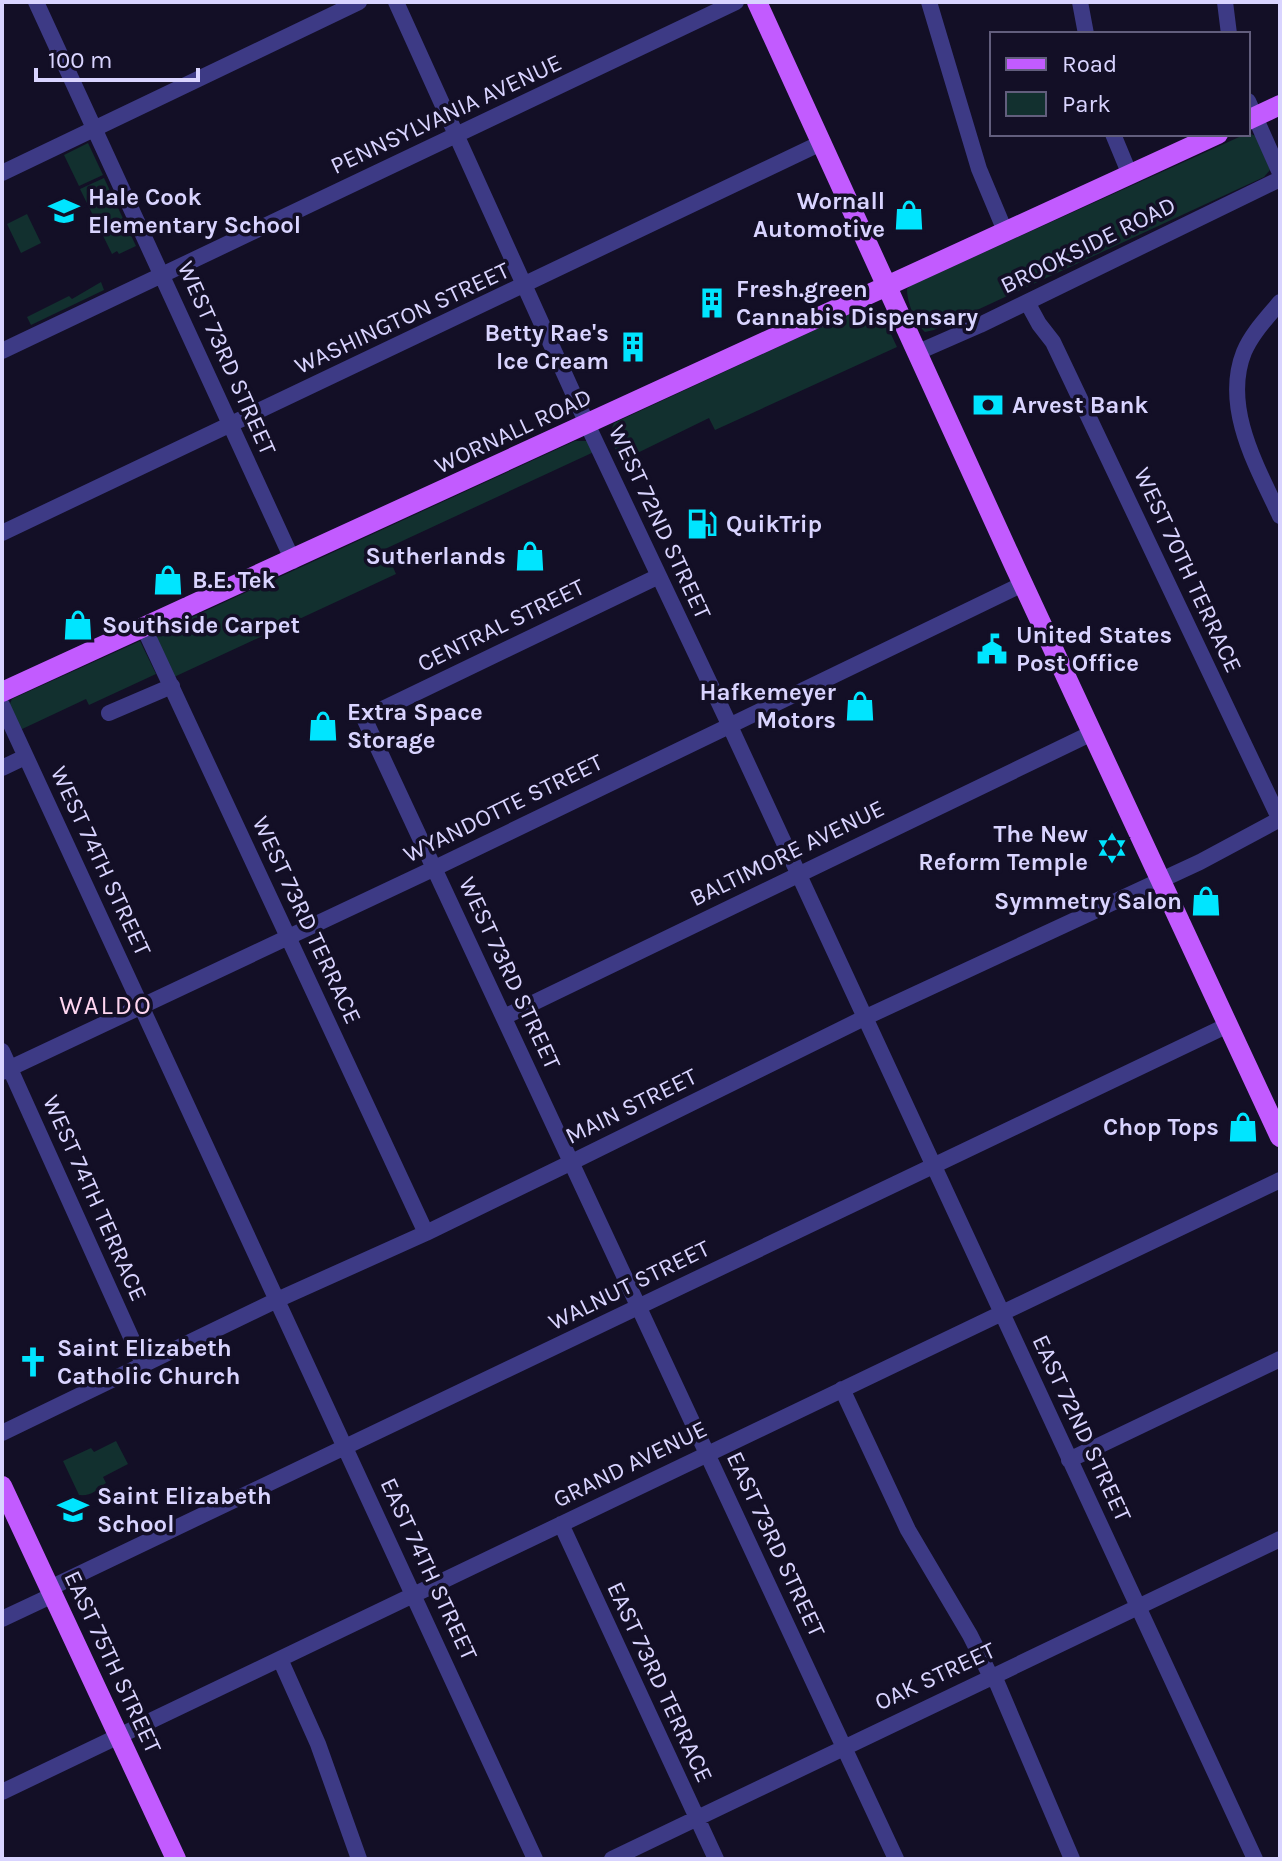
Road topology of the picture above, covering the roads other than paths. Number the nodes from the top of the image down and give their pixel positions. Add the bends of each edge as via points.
1 (36, 2) edge
2 (359, 2) edge
3 (396, 2) edge
4 (736, 2) edge
5 (757, 2) edge
6 (929, 2) edge
7 (1080, 2) edge
8 (1225, 2) edge
9 (1086, 32) edge
10 (1229, 32) edge
11 (1280, 105) edge
12 (1250, 113) edge
13 (93, 129) junction
14 (458, 135) junction
15 (1114, 136) edge
16 (1214, 136) edge
17 (821, 143) junction
18 (2, 173) edge
19 (1130, 175) junction
20 (1280, 176) edge
21 (1005, 231) junction
22 (163, 275) junction
23 (525, 285) junction
24 (886, 287) junction
25 (1033, 299) junction
26 (1280, 302) edge
27 (2, 351) edge
28 (916, 353) junction
29 (230, 426) junction
30 (588, 426) junction
31 (1280, 516) edge
32 (2, 533) edge
33 (293, 561) junction
34 (659, 576) junction
35 (1023, 584) junction
36 (144, 628) junction
37 (172, 686) junction
38 (2, 692) edge
39 (2, 705) edge
40 (109, 713) dead end
41 (364, 718) joint
42 (729, 724) junction
43 (1092, 733) junction
44 (25, 757) junction
45 (2, 768) edge
46 (1280, 819) edge
47 (435, 868) junction
48 (798, 874) junction
49 (1161, 880) junction
50 (288, 937) junction
51 (142, 1007) junction
52 (504, 1017) junction
53 (864, 1018) junction
54 (1228, 1025) junction
55 (2, 1051) edge
56 (6, 1070) edge
57 (1280, 1137) edge
58 (572, 1162) junction
59 (934, 1165) junction
60 (1280, 1180) edge
61 (426, 1233) junction
62 (277, 1300) junction
63 (639, 1307) junction
64 (1002, 1312) junction
65 (1280, 1359) edge
66 (144, 1366) junction
67 (842, 1389) junction
68 (2, 1433) edge
69 (347, 1446) junction
70 (708, 1453) junction
71 (1069, 1460) junction
72 (2, 1486) edge
73 (561, 1524) junction
74 (1280, 1539) edge
75 (51, 1592) junction
76 (414, 1594) junction
77 (1138, 1608) junction
78 (2, 1619) edge
79 (280, 1659) junction
80 (991, 1677) junction
81 (118, 1736) junction
82 (844, 1746) junction
83 (2, 1792) edge
84 (697, 1818) junction
85 (176, 1859) edge
86 (359, 1859) edge
87 (535, 1859) edge
88 (612, 1859) edge
89 (716, 1859) edge
90 (896, 1859) edge
91 (1072, 1859) edge
92 (1255, 1859) edge

1 - 13 street, WEST 73RD STREET
2 - 13 street
3 - 14 street, WEST 72ND STREET
4 - 14 street, PENNSYLVANIA AVENUE
5 - 17 main road
6 - 21 street via 979,169
7 - 9 street
8 - 10 street
11 - 12 main road
12 - 20 street
13 - 18 street
13 - 22 street, WEST 73RD STREET
14 - 22 street, PENNSYLVANIA AVENUE
14 - 23 street, WEST 72ND STREET
15 - 19 street
16 - 19 main road, WORNALL ROAD
17 - 23 street, WASHINGTON STREET
17 - 24 main road
19 - 21 main road, WORNALL ROAD
20 - 25 street, BROOKSIDE ROAD
21 - 24 main road, WORNALL ROAD
22 - 27 street, PENNSYLVANIA AVENUE
22 - 29 street, WEST 73RD STREET
23 - 29 street, WASHINGTON STREET
23 - 30 street, WEST 72ND STREET
24 - 28 main road
24 - 30 main road, WORNALL ROAD
25 - 28 street, BROOKSIDE ROAD
25 - 46 street, WEST 70TH TERRACE via 1048,319 1053,342
26 - 31 street via 1245,349 1237,392 1239,413
28 - 35 main road
29 - 32 street, WASHINGTON STREET
29 - 33 street, WEST 73RD STREET
30 - 33 main road, WORNALL ROAD
30 - 34 street, WEST 72ND STREET
33 - 36 main road, WORNALL ROAD
34 - 41 street, CENTRAL STREET
34 - 42 street, WEST 72ND STREET
35 - 42 street, WYANDOTTE STREET
35 - 43 main road
36 - 37 street, WEST 73RD TERRACE
36 - 38 main road, WORNALL ROAD
37 - 40 street
37 - 50 street, WEST 73RD TERRACE
39 - 44 street, WEST 74TH STREET
41 - 47 street, WEST 73RD STREET
42 - 47 street, WYANDOTTE STREET
42 - 48 street, WEST 72ND STREET
43 - 48 street, BALTIMORE AVENUE
43 - 49 main road
44 - 45 street
44 - 51 street, WEST 74TH STREET
46 - 49 street, MAIN STREET
47 - 50 street, WYANDOTTE STREET
47 - 52 street, WEST 73RD STREET
48 - 52 street, BALTIMORE AVENUE
48 - 53 street, WEST 72ND STREET
49 - 53 street, MAIN STREET
49 - 54 main road
50 - 51 street, WYANDOTTE STREET
50 - 61 street, WEST 73RD TERRACE
51 - 56 street, WYANDOTTE STREET
51 - 62 street, WEST 74TH STREET
52 - 58 street, WEST 73RD STREET
53 - 58 street, MAIN STREET
53 - 59 street, EAST 72ND STREET
54 - 57 main road
54 - 59 street, WALNUT STREET
55 - 56 street, WEST 74TH TERRACE
56 - 66 street, WEST 74TH TERRACE
58 - 61 street, MAIN STREET
58 - 63 street, EAST 73RD STREET
59 - 63 street, WALNUT STREET
59 - 64 street, EAST 72ND STREET
60 - 64 street, GRAND AVENUE
61 - 62 street, MAIN STREET
62 - 66 street, MAIN STREET
62 - 69 street, EAST 74TH STREET
63 - 69 street, WALNUT STREET
63 - 70 street, EAST 73RD STREET
64 - 67 street, GRAND AVENUE
64 - 71 street, EAST 72ND STREET
65 - 71 street
66 - 68 street, MAIN STREET
67 - 70 street, GRAND AVENUE
67 - 80 street via 908,1530
69 - 75 street, WALNUT STREET
69 - 76 street, EAST 74TH STREET
70 - 73 street, GRAND AVENUE
70 - 82 street, EAST 73RD STREET
71 - 77 street, EAST 72ND STREET
72 - 75 main road, EAST 75TH STREET
73 - 76 street, GRAND AVENUE
73 - 84 street, EAST 73RD TERRACE
74 - 77 street, OAK STREET
75 - 78 street, WALNUT STREET
75 - 81 main road, EAST 75TH STREET
76 - 79 street, GRAND AVENUE
76 - 87 street, EAST 74TH STREET
77 - 80 street, OAK STREET
77 - 92 street, EAST 72ND STREET
79 - 81 street, GRAND AVENUE
79 - 86 street via 318,1744
80 - 82 street, OAK STREET
80 - 91 street
81 - 83 street, GRAND AVENUE
81 - 85 main road, EAST 75TH STREET
82 - 84 street, OAK STREET
82 - 90 street, EAST 73RD STREET
84 - 88 street, OAK STREET
84 - 89 street, EAST 73RD TERRACE

